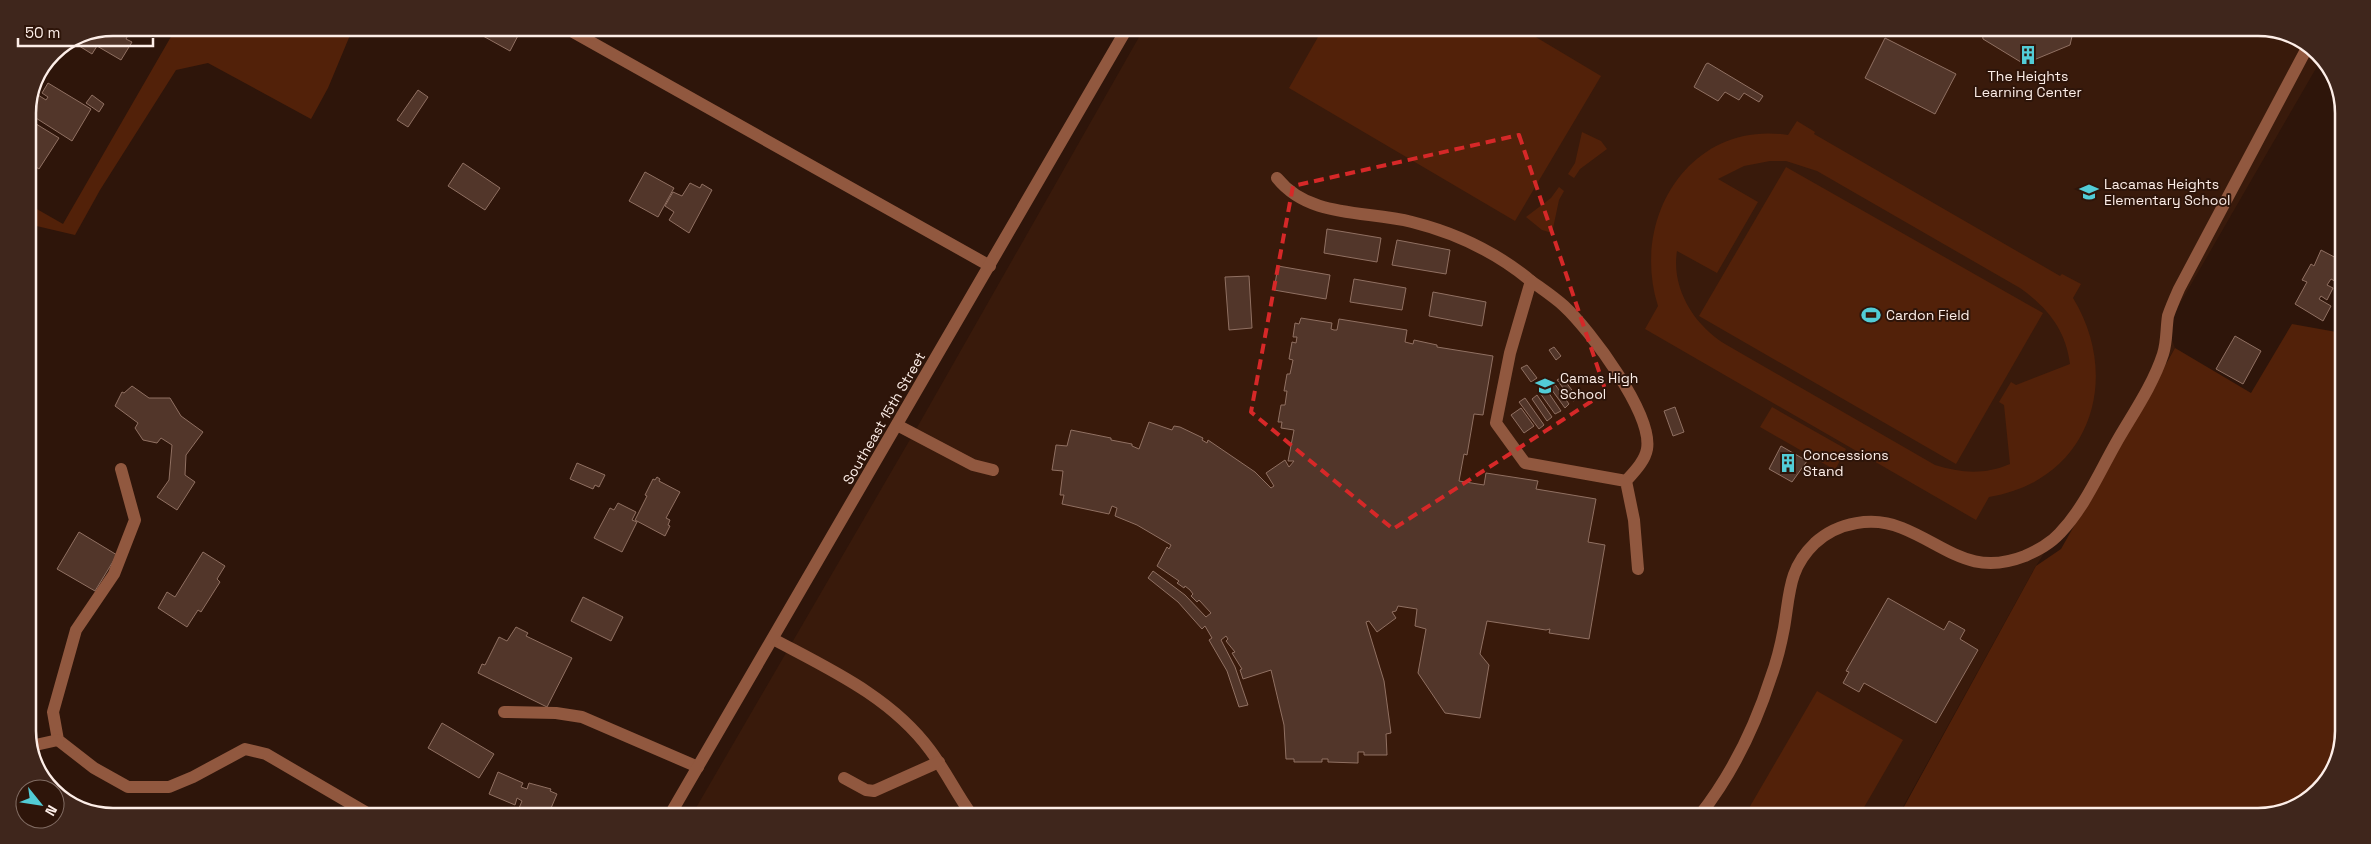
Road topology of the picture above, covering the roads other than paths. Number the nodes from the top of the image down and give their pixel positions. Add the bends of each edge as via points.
1 (580, 36) edge
2 (1122, 36) edge
3 (2304, 53) edge
4 (1277, 178) dead end
5 (990, 266) junction
6 (1531, 281) junction
7 (897, 425) junction
8 (121, 469) dead end
9 (993, 470) dead end
10 (1626, 481) junction
11 (1638, 569) dead end
12 (773, 639) junction
13 (504, 712) dead end
14 (58, 740) junction
15 (38, 745) edge
16 (939, 762) junction
17 (698, 767) junction
18 (844, 778) dead end
19 (358, 808) edge
20 (674, 808) edge
21 (967, 808) edge
22 (1705, 808) edge

1 - 5 street
2 - 5 street, Southeast 15th Street
3 - 22 street via 2179,289 2168,317 2166,344 2156,372 2070,522 2036,552 2008,561 1966,559 1902,528 1877,522 1840,527 1816,542 1793,572 1778,653 1759,709 1735,763
4 - 6 street via 1286,190 1322,208 1411,222 1463,239 1510,264
5 - 7 street, Southeast 15th Street
6 - 10 street via 1565,307 1584,327 1603,351 1638,412 1647,436 1647,450
6 - 10 street via 1510,353 1496,423 1526,463
7 - 9 street via 973,465
7 - 12 street, Southeast 15th Street
8 - 14 street via 135,520 114,574 76,630 53,712
10 - 11 street via 1634,520
12 - 16 street via 891,708
12 - 17 street, Southeast 15th Street
13 - 17 street via 582,717
14 - 15 street
14 - 19 street via 94,768 128,787 169,787 245,749 266,754
16 - 18 street via 874,791
16 - 21 street
17 - 20 street, Southeast 15th Street

